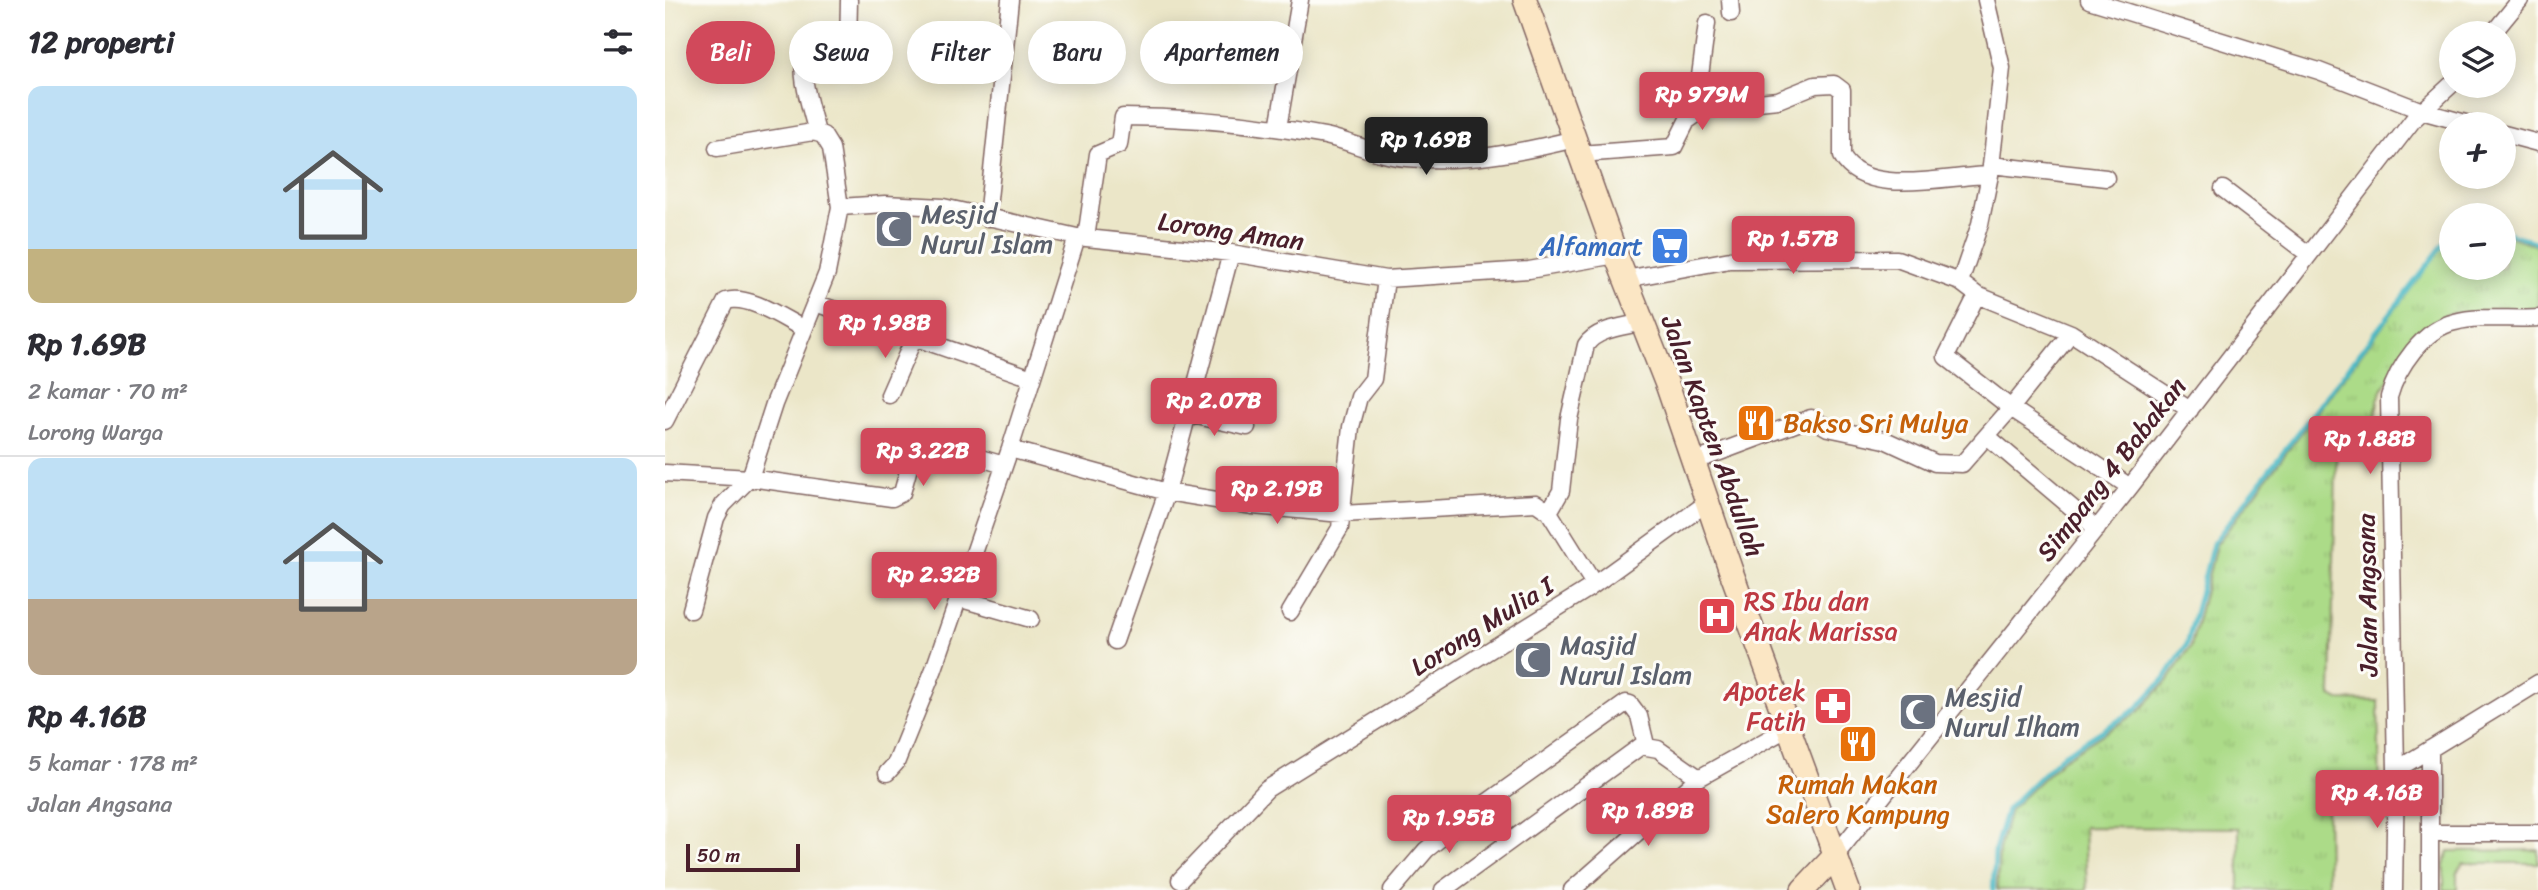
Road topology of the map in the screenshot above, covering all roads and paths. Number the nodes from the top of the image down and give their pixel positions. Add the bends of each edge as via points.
1 (849, 0) edge
2 (1010, 0) edge
3 (1300, 0) edge
4 (1525, 0) edge
5 (1986, 0) edge
6 (2089, 0) edge
7 (2520, 0) edge
8 (2503, 21) edge
9 (1707, 23) dead end
10 (2439, 97) edge
11 (2424, 112) junction
12 (1695, 114) junction
13 (2439, 116) edge
14 (1277, 128) junction
15 (817, 133) junction
16 (2516, 137) edge
17 (2538, 143) edge
18 (1578, 146) junction
19 (717, 148) dead end
20 (1990, 170) junction
21 (2106, 178) dead end
22 (2223, 189) dead end
23 (840, 207) junction
24 (987, 218) junction
25 (1082, 237) junction
26 (1231, 253) junction
27 (2308, 254) junction
28 (1616, 255) junction
29 (1386, 279) junction
30 (1625, 279) junction
31 (1960, 282) junction
32 (1977, 295) junction
33 (815, 303) junction
34 (2538, 318) edge
35 (1643, 322) junction
36 (804, 329) junction
37 (2071, 333) junction
38 (914, 338) junction
39 (1032, 379) junction
40 (890, 396) dead end
41 (2011, 408) junction
42 (2190, 410) junction
43 (1188, 414) junction
44 (665, 421) edge
45 (1247, 427) dead end
46 (1987, 436) junction
47 (1010, 449) junction
48 (1693, 462) junction
49 (1004, 466) junction
50 (665, 473) edge
51 (750, 478) junction
52 (2130, 488) junction
53 (1167, 492) junction
54 (1708, 502) junction
55 (1549, 512) junction
56 (1342, 514) junction
57 (2097, 529) junction
58 (1594, 584) junction
59 (958, 598) junction
60 (691, 610) dead end
61 (1290, 612) dead end
62 (1031, 619) dead end
63 (1115, 641) dead end
64 (2538, 683) edge
65 (1788, 727) junction
66 (1646, 745) junction
67 (2430, 749) junction
68 (2396, 770) junction
69 (887, 773) dead end
70 (1699, 778) junction
71 (1482, 806) junction
72 (2430, 833) junction
73 (2538, 833) edge
74 (1508, 841) junction
75 (1835, 856) junction
76 (1180, 880) dead end
77 (1392, 890) edge
78 (1443, 890) edge
79 (1572, 890) edge
80 (1803, 890) edge
81 (1848, 890) edge
82 (2394, 890) edge
83 (2430, 890) edge

1 - 15 street via 848,48 807,54 803,59
2 - 24 street
3 - 14 street
4 - 18 main road, Jalan Kapten Abdullah
5 - 20 street via 2001,68
6 - 11 street via 2319,71
7 - 8 street
9 - 12 street
10 - 11 street, Simpang 4 Babakan
11 - 13 street
11 - 27 street, Simpang 4 Babakan
12 - 18 street via 1674,147
12 - 20 street via 1715,104 1778,100 1815,85 1832,84 1842,88 1841,151 1854,170 1904,183
14 - 18 street via 1329,137 1389,156 1486,159
14 - 25 street via 1123,117 1119,145 1098,154
15 - 19 street
15 - 23 street via 829,142
16 - 17 street
18 - 28 main road, Jalan Kapten Abdullah
20 - 21 street
20 - 31 street via 1980,224
22 - 27 street
23 - 24 street, Lorong Aman via 918,204
23 - 33 street via 827,272
24 - 25 street, Lorong Aman
25 - 26 street, Lorong Aman
25 - 39 street
26 - 29 street, Lorong Aman
26 - 43 street
27 - 42 street, Simpang 4 Babakan
28 - 29 street, Lorong Aman via 1529,270
28 - 30 main road, Jalan Kapten Abdullah
29 - 56 street via 1373,379 1359,397 1351,427
30 - 31 street via 1730,260 1869,257 1897,259
30 - 35 main road, Jalan Kapten Abdullah
31 - 32 street
32 - 37 street
32 - 41 street via 1947,357
33 - 36 street
33 - 38 street
34 - 68 street, Jalan Angsana via 2469,319 2448,324 2415,350 2392,384 2387,416
35 - 48 main road, Jalan Kapten Abdullah
35 - 55 street via 1601,333 1586,345 1569,419 1561,491
36 - 44 street via 756,306 726,301
36 - 51 street
37 - 41 street
37 - 42 street
38 - 39 street
38 - 40 street
39 - 47 street
41 - 46 street
41 - 52 street
42 - 52 street, Simpang 4 Babakan
43 - 45 street
43 - 53 street
46 - 48 street via 1962,464 1935,463 1885,440 1828,428 1811,418
46 - 57 street
47 - 49 street
47 - 53 street
48 - 54 main road, Jalan Kapten Abdullah
49 - 51 street via 921,445 913,453 902,493 892,498
49 - 59 street
50 - 51 street
51 - 60 street via 718,512
52 - 57 street, Simpang 4 Babakan
53 - 56 street
53 - 63 street
54 - 58 street, Lorong Mulia I
54 - 65 main road, Jalan Kapten Abdullah
55 - 56 street via 1537,503
55 - 58 street
56 - 61 street via 1338,533
57 - 75 street, Simpang 4 Babakan
58 - 76 street, Lorong Mulia I via 1277,782
59 - 62 street
59 - 69 street via 896,763
64 - 67 street
65 - 70 street
65 - 75 main road, Jalan Kapten Abdullah
66 - 70 street
66 - 71 street via 1639,716 1626,704
66 - 74 street
67 - 68 street
67 - 72 street
68 - 82 street, Jalan Angsana
70 - 79 street
71 - 74 street
71 - 77 street via 1426,850
72 - 73 street
72 - 83 street
74 - 78 street
75 - 80 main road
75 - 81 main road, Jalan Kapten Abdullah

